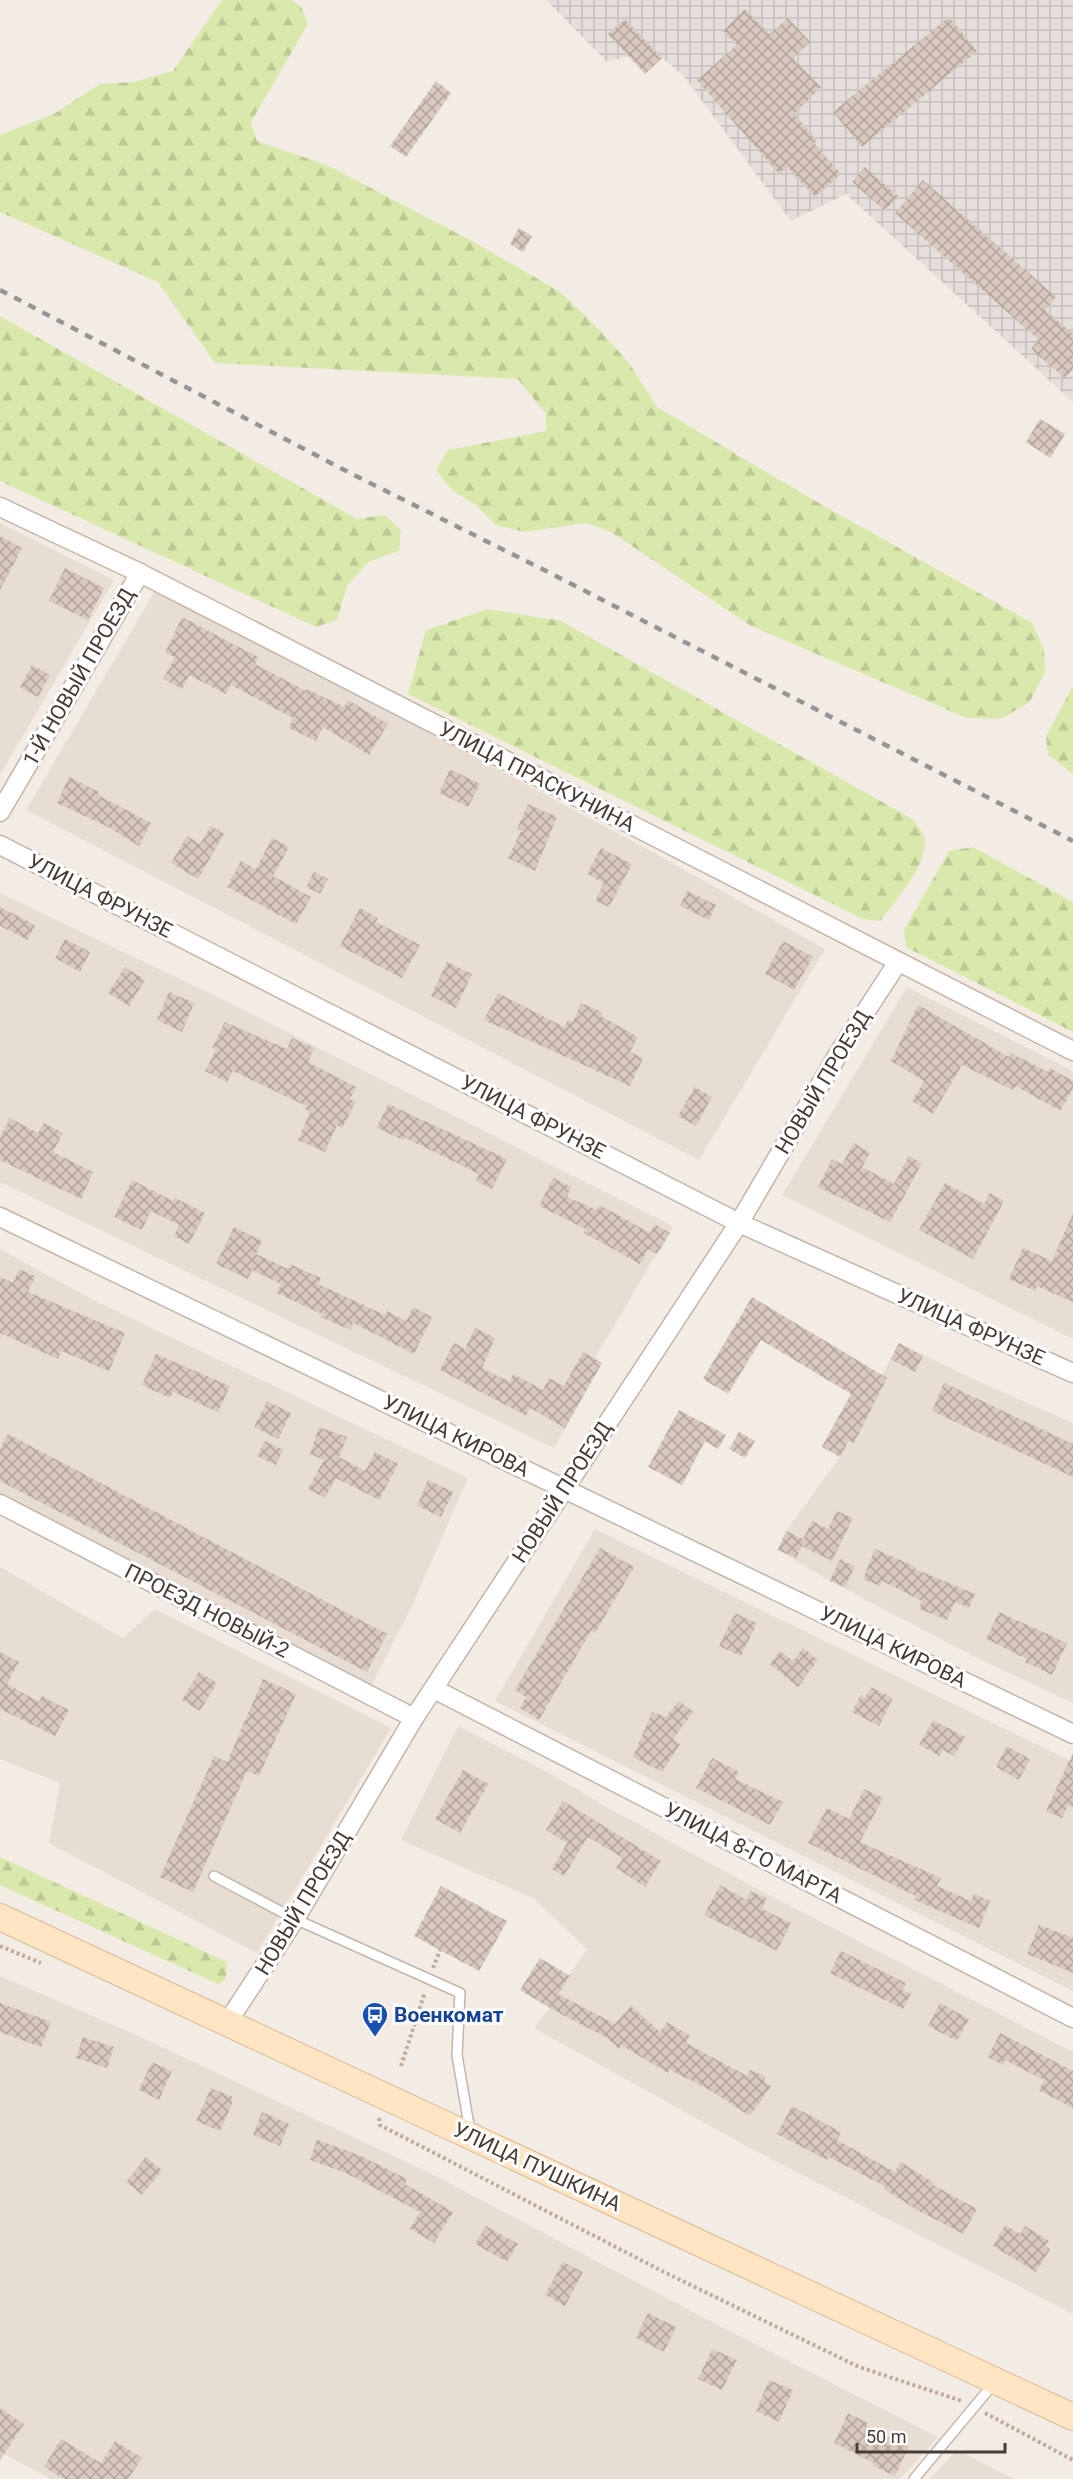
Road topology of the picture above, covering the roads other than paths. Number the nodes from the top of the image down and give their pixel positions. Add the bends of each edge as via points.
1 (0, 507) edge
2 (140, 573) junction
3 (0, 812) edge
4 (0, 845) edge
5 (898, 962) junction
6 (1073, 1051) edge
7 (0, 1217) edge
8 (739, 1223) junction
9 (1073, 1373) edge
10 (564, 1487) junction
11 (0, 1504) edge
12 (434, 1689) junction
13 (414, 1718) junction
14 (1073, 1734) edge
15 (214, 1876) dead end
16 (0, 1917) edge
17 (295, 1919) junction
18 (1073, 2018) edge
19 (227, 2023) junction
20 (471, 2137) junction
21 (996, 2381) junction
22 (1073, 2417) edge
23 (914, 2479) edge

1 - 2 street, УЛИЦА ПРАСКУНИНА
2 - 3 street, 1-Й НОВЫЙ ПРОЕЗД
2 - 5 street, УЛИЦА ПРАСКУНИНА
4 - 8 street, УЛИЦА ФРУНЗЕ
5 - 6 street, УЛИЦА ПРАСКУНИНА
5 - 8 street, НОВЫЙ ПРОЕЗД via 840,1051
7 - 10 street, УЛИЦА КИРОВА
8 - 9 street, УЛИЦА ФРУНЗЕ
8 - 10 street, НОВЫЙ ПРОЕЗД
10 - 12 street, НОВЫЙ ПРОЕЗД
10 - 14 street, УЛИЦА КИРОВА
11 - 13 street, ПРОЕЗД НОВЫЙ-2
12 - 13 street, НОВЫЙ ПРОЕЗД
12 - 18 street, УЛИЦА 8-ГО МАРТА
13 - 17 street, НОВЫЙ ПРОЕЗД
15 - 17 lane
16 - 19 main road, УЛИЦА ПУШКИНА
17 - 19 street, НОВЫЙ ПРОЕЗД
17 - 20 lane via 460,1993 457,2055
19 - 20 main road, УЛИЦА ПУШКИНА
20 - 21 main road, УЛИЦА ПУШКИНА
21 - 22 main road, УЛИЦА ПУШКИНА
21 - 23 lane

